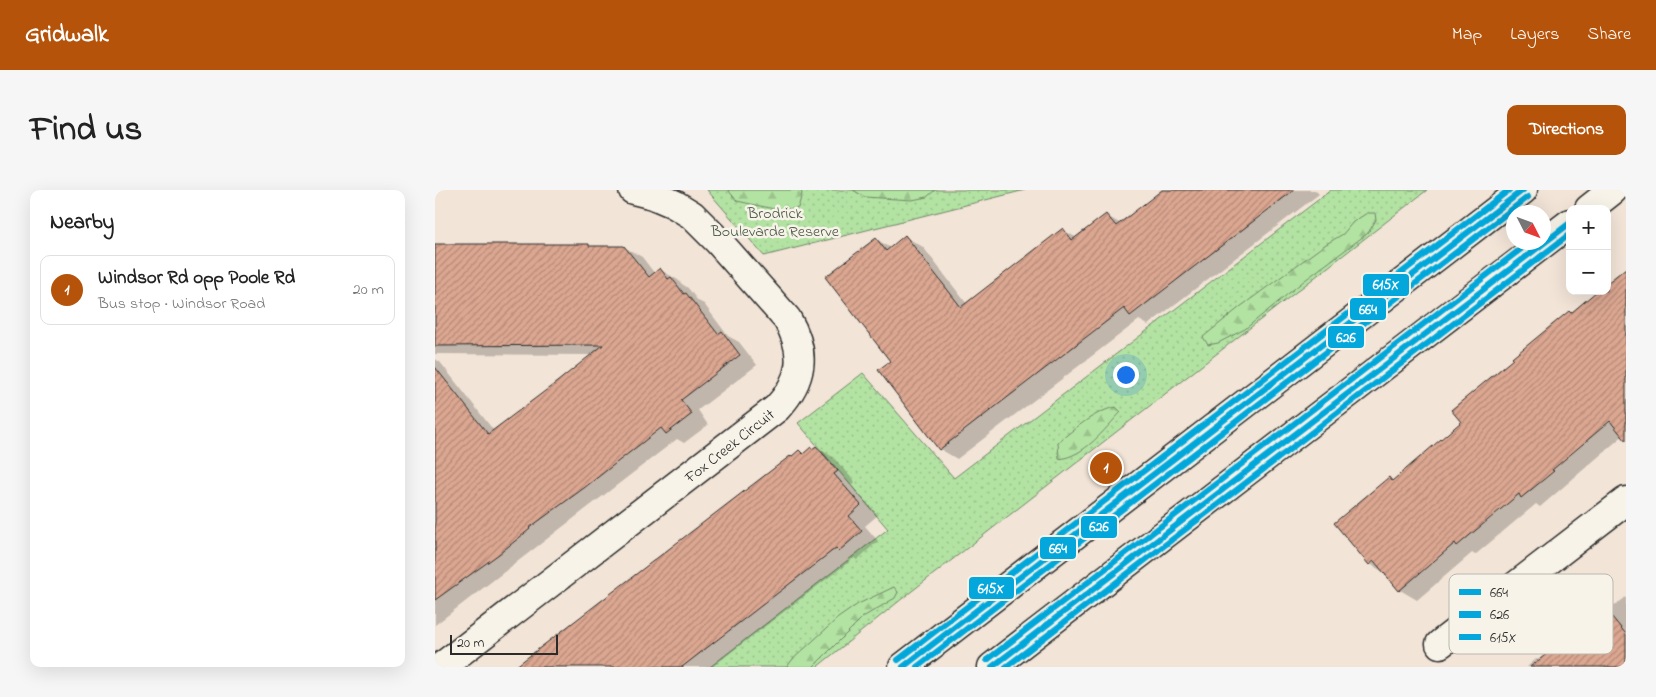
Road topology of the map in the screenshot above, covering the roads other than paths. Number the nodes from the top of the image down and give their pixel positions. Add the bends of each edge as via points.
1 (633, 190) edge
2 (1523, 190) edge
3 (1613, 190) edge
4 (1594, 205) edge
5 (1566, 226) edge
6 (1626, 501) edge
7 (1531, 574) edge
8 (1449, 637) edge
9 (1440, 644) dead end
10 (441, 667) edge
11 (903, 667) edge
12 (992, 667) edge

1 - 10 main road, Fox Creek Circuit via 653,195 692,215 787,320 799,346 797,379 777,408
2 - 11 main road
3 - 4 main road
5 - 12 main road
6 - 7 main road
8 - 9 main road

